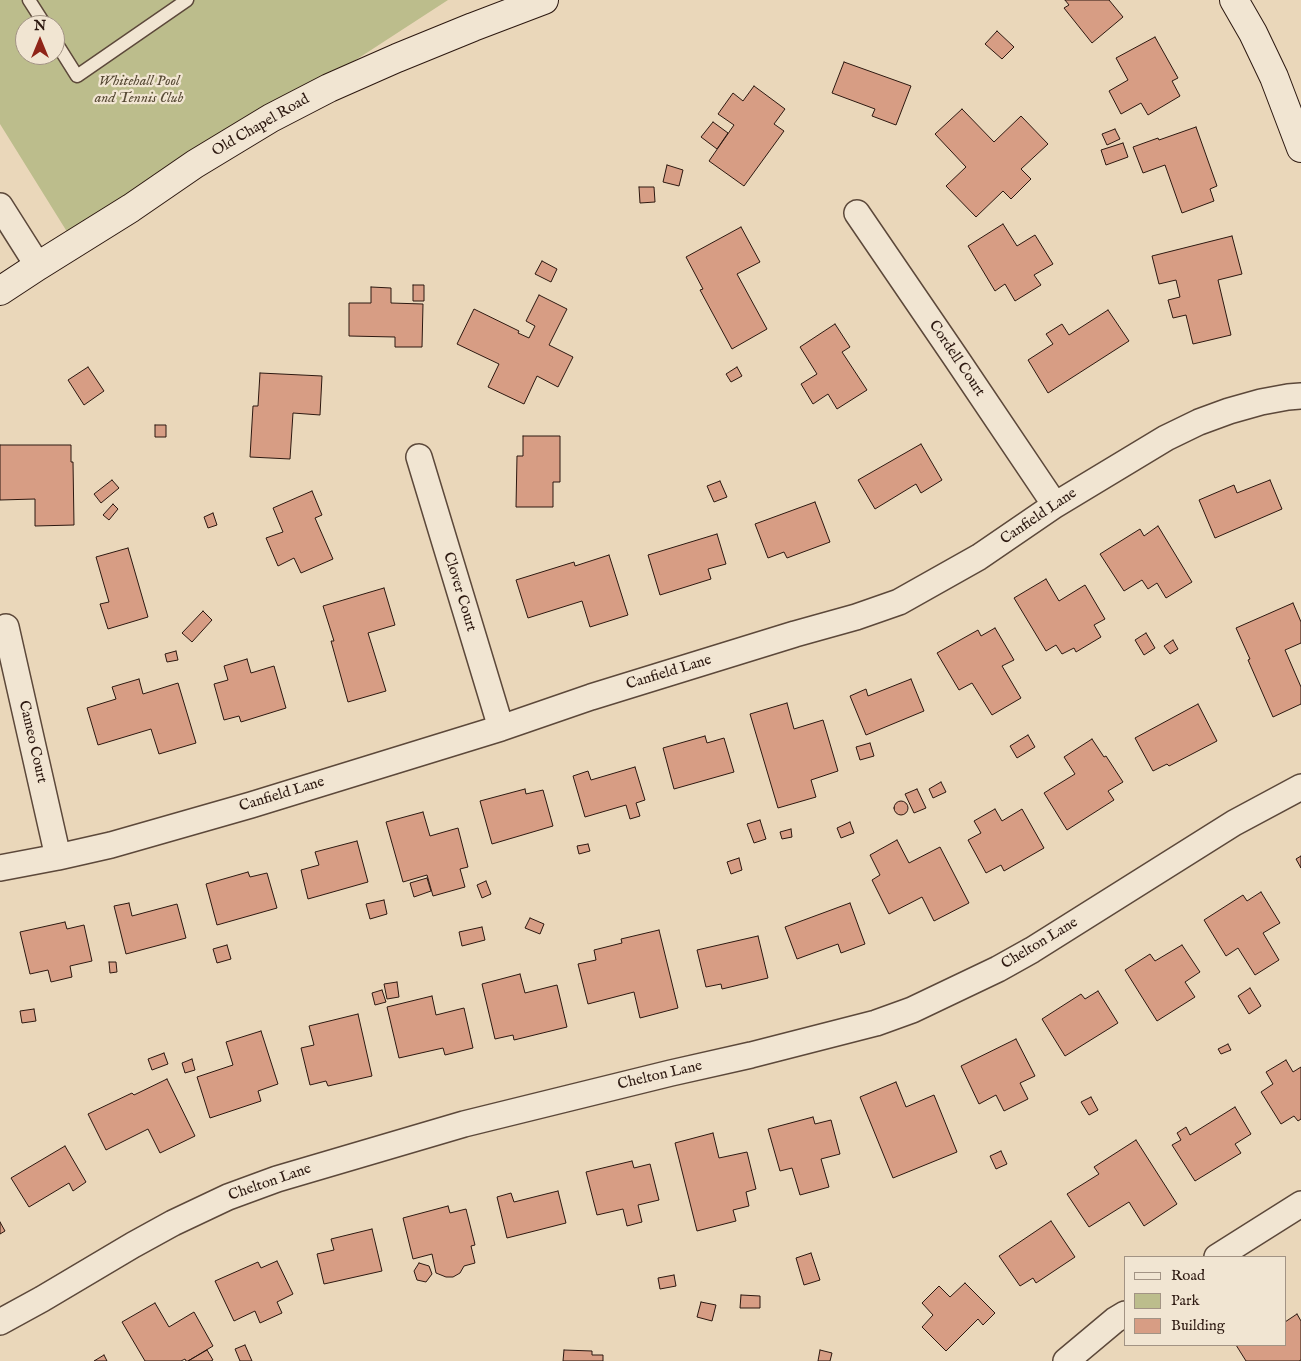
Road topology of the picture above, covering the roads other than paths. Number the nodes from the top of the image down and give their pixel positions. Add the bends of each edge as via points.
1 (29, 0) edge
2 (187, 0) edge
3 (544, 0) edge
4 (1234, 0) edge
5 (39, 15) edge
6 (65, 56) edge
7 (1298, 132) edge
8 (0, 206) edge
9 (857, 213) dead end
10 (38, 266) junction
11 (0, 291) edge
12 (1301, 396) edge
13 (419, 457) dead end
14 (1054, 505) junction
15 (6, 627) dead end
16 (501, 728) junction
17 (1301, 787) edge
18 (58, 857) junction
19 (0, 868) edge
20 (1301, 1204) edge
21 (1219, 1256) edge
22 (1124, 1315) edge
23 (0, 1322) edge
24 (1066, 1361) edge

1 - 5 lane
2 - 6 lane via 78,76
3 - 10 street, Old Chapel Road via 397,58 271,118
4 - 7 street via 1253,33
8 - 10 street
9 - 14 street, Cordell Court
10 - 11 street, Old Chapel Road
12 - 14 street, Canfield Lane via 1261,402 1199,422 1166,438
13 - 16 street, Clover Court
14 - 16 street, Canfield Lane via 979,557 899,602
15 - 18 street, Cameo Court
16 - 18 street, Canfield Lane via 251,805
17 - 23 street, Chelton Lane via 1234,823 1032,950 912,1010 804,1042 464,1124 277,1179 228,1197 173,1223
18 - 19 street, Canfield Lane
20 - 21 street
22 - 24 street

